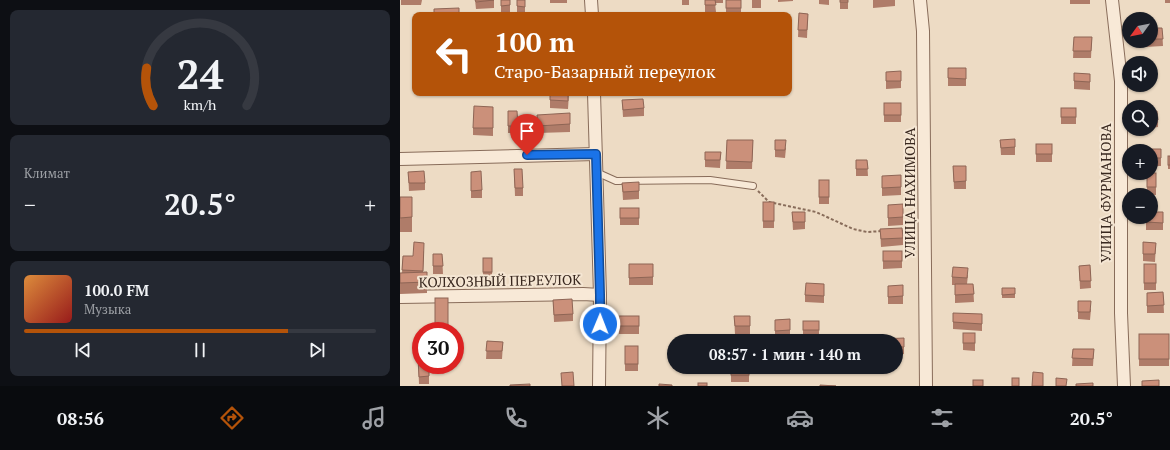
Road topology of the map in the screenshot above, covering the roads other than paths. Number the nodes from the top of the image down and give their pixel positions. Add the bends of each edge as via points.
1 (591, 0) edge
2 (920, 0) edge
3 (1112, 0) edge
4 (592, 12) edge
5 (594, 96) edge
6 (596, 154) junction
7 (400, 159) edge
8 (596, 172) junction
9 (753, 186) road end
10 (600, 295) junction
11 (400, 297) edge
12 (599, 386) edge
13 (926, 386) edge
14 (1124, 386) edge

1 - 4 street
2 - 13 street, УЛИЦА НАХИМОВА via 924,31
3 - 14 street, УЛИЦА ФУРМАНОВА via 1121,81 1121,289
5 - 6 street
6 - 7 street
6 - 8 street
8 - 9 lane via 616,181 710,180
8 - 10 street
10 - 11 street, КОЛХОЗНЫЙ ПЕРЕУЛОК
10 - 12 street

